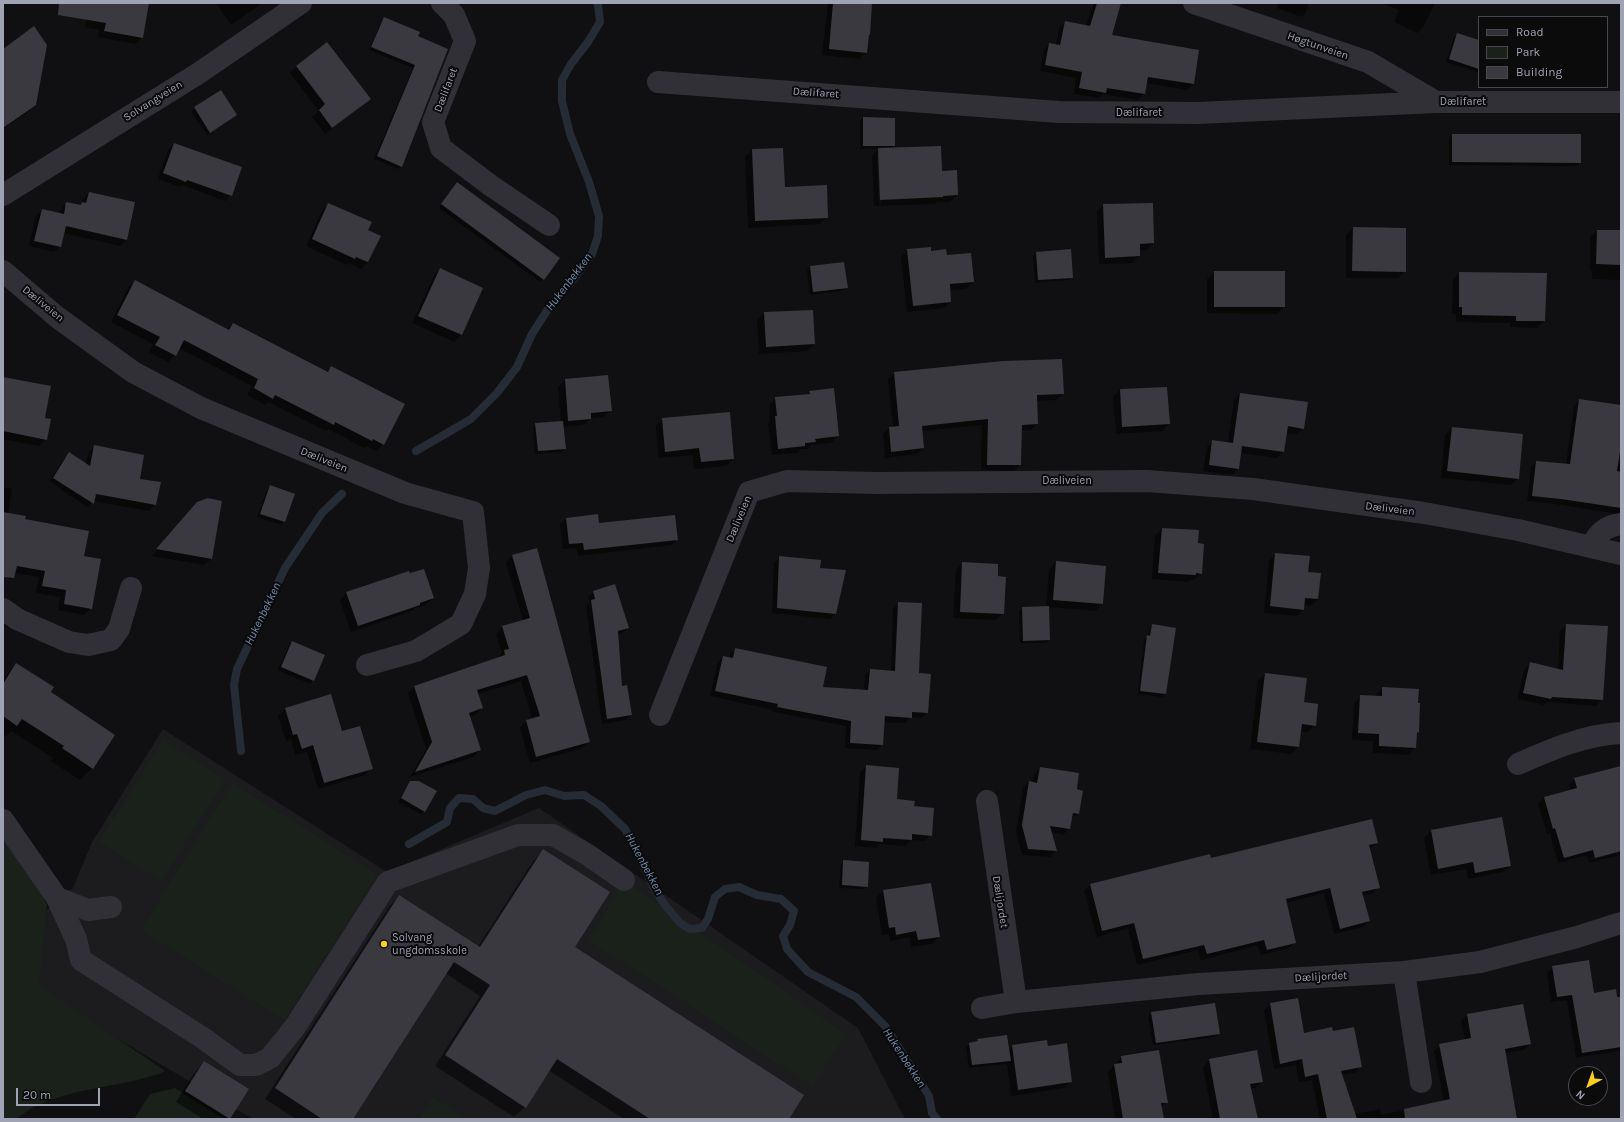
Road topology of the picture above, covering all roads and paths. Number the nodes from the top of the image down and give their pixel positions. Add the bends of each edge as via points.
1 (301, 3) edge
2 (442, 3) edge
3 (1194, 3) edge
4 (658, 82) dead end
5 (1436, 102) junction
6 (1621, 102) edge
7 (3, 195) edge
8 (549, 225) dead end
9 (3, 271) edge
10 (1621, 524) edge
11 (1590, 547) junction
12 (1621, 554) edge
13 (131, 588) dead end
14 (3, 609) edge
15 (367, 665) dead end
16 (660, 715) dead end
17 (1621, 733) edge
18 (1518, 764) dead end
19 (987, 801) dead end
20 (3, 820) edge
21 (624, 880) dead end
22 (57, 898) junction
23 (111, 907) dead end
24 (1621, 923) edge
25 (1404, 972) junction
26 (1016, 1002) junction
27 (982, 1008) dead end
28 (1421, 1082) dead end

1 - 7 street, Solvangveien via 199,73
2 - 8 street, Dælifaret via 454,15 465,41 433,122 441,148
3 - 5 street, Høgtunveien via 1368,62
4 - 5 street, Dælifaret via 1059,112 1198,114
5 - 6 street, Dælifaret
9 - 15 street, Dæliveien via 57,317 134,372 201,408 405,493 473,512 479,568 475,594 461,624 416,651
10 - 11 street via 1612,525 1597,534
11 - 12 street, Dæliveien
11 - 16 street, Dæliveien via 1518,530 1424,513 1253,490 1147,480 877,483 787,481 749,492
13 - 14 street via 119,630 111,640 88,645 69,642 17,619
17 - 18 street via 1589,737 1554,748
19 - 26 street, Dælijordet
20 - 22 street
21 - 22 street via 553,835 518,834 388,882 295,1027 270,1058 256,1065 240,1065 203,1038 80,960 76,939
22 - 23 street via 88,910
24 - 25 street, Dælijordet via 1480,962
25 - 26 street, Dælijordet via 1199,984
25 - 28 street
26 - 27 street, Dælijordet

